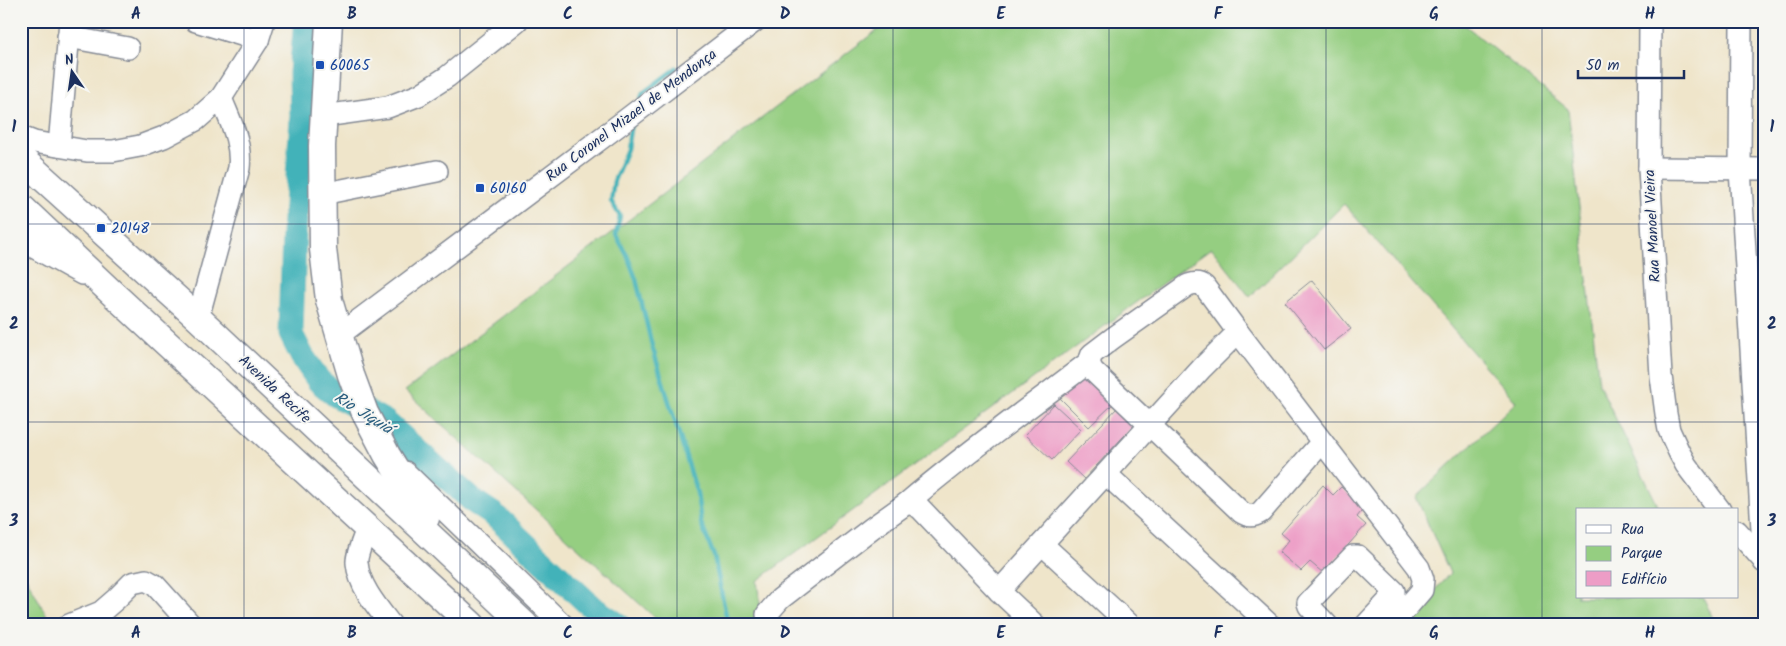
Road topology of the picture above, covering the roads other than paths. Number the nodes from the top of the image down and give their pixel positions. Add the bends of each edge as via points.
1 (196, 21) edge
2 (329, 21) edge
3 (517, 21) edge
4 (754, 21) edge
5 (1650, 21) edge
6 (1741, 21) edge
7 (69, 29) edge
8 (261, 31) edge
9 (128, 48) dead end
10 (221, 98) junction
11 (324, 116) junction
12 (21, 137) edge
13 (59, 146) junction
14 (21, 158) edge
15 (1649, 168) junction
16 (1740, 169) junction
17 (1765, 169) edge
18 (437, 171) dead end
19 (322, 194) junction
20 (21, 207) edge
21 (21, 228) edge
22 (21, 240) edge
23 (89, 272) junction
24 (111, 292) junction
25 (198, 318) junction
26 (1238, 332) junction
27 (340, 335) junction
28 (1089, 362) junction
29 (1759, 371) edge
30 (1150, 425) junction
31 (1322, 442) junction
32 (387, 455) junction
33 (1106, 474) junction
34 (907, 504) junction
35 (1718, 508) edge
36 (367, 529) junction
37 (1738, 532) edge
38 (1042, 544) junction
39 (448, 554) junction
40 (1765, 562) edge
41 (999, 591) junction
42 (1392, 616) edge
43 (69, 625) edge
44 (191, 625) edge
45 (390, 625) edge
46 (472, 625) edge
47 (525, 625) edge
48 (563, 625) edge
49 (768, 625) edge
50 (1035, 625) edge
51 (1130, 625) edge
52 (1270, 625) edge
53 (1327, 625) edge
54 (1366, 625) edge

1 - 8 street
2 - 11 main road
3 - 11 street via 420,95 388,106
4 - 27 street, Rua Coronel Mizael de Mendonça
5 - 15 street, Rua Manoel Vieira
6 - 16 street
7 - 9 street
7 - 13 street
8 - 10 street
10 - 13 street via 196,120 140,146 105,151
10 - 25 street via 240,147 240,158
11 - 19 main road
12 - 13 street
14 - 25 main road, Avenida Recife
15 - 16 street
15 - 35 street, Rua Manoel Vieira via 1661,376 1669,430 1686,466
16 - 17 street
16 - 29 street
18 - 19 street
19 - 27 main road via 328,291
20 - 23 main road
21 - 23 main road
22 - 24 street
23 - 24 main road
24 - 36 main road
25 - 39 main road, Avenida Recife
26 - 28 street via 1204,286 1194,283 1112,338 1092,354
26 - 30 street
26 - 31 street
27 - 32 main road via 365,413
28 - 30 street via 1092,370
28 - 34 street via 947,468
29 - 40 street
30 - 31 street via 1251,517 1267,506
30 - 33 street
31 - 42 street via 1419,568 1422,590
32 - 39 main road
32 - 48 street
33 - 38 street
33 - 52 street
34 - 41 street via 920,508
34 - 49 street via 780,599 767,614
36 - 45 street via 356,561 366,589
36 - 46 main road
37 - 40 street
38 - 41 street
38 - 51 street
39 - 47 main road, Avenida Recife
41 - 50 street
42 - 53 street via 1394,590 1358,556 1353,556 1308,604
42 - 54 street
43 - 44 street via 101,612 132,583 146,580 156,585

